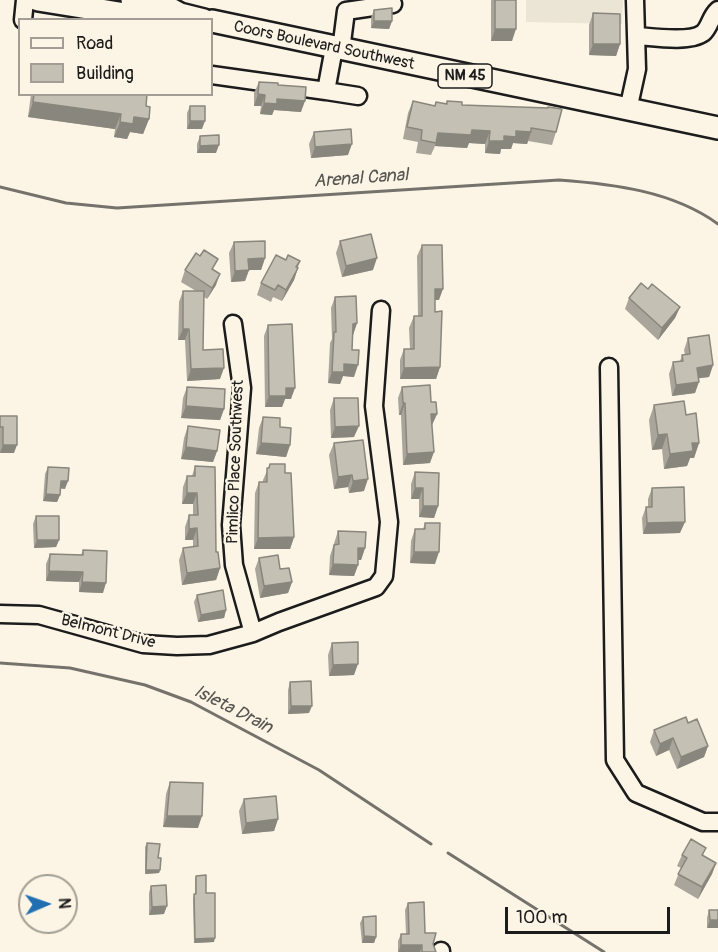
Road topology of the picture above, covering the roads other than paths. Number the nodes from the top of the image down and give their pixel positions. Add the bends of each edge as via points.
1 (25, 0) edge
2 (38, 0) edge
3 (132, 0) edge
4 (636, 0) edge
5 (393, 4) dead end
6 (718, 10) edge
7 (169, 13) edge
8 (23, 18) edge
9 (194, 18) edge
10 (213, 21) edge
11 (637, 36) junction
12 (337, 49) junction
13 (213, 75) edge
14 (326, 91) junction
15 (358, 96) dead end
16 (628, 111) junction
17 (718, 128) edge
18 (381, 310) dead end
19 (233, 324) dead end
20 (609, 367) dead end
21 (0, 614) edge
22 (253, 633) junction
23 (718, 822) edge

1 - 8 street
2 - 7 main road
3 - 7 main road
4 - 11 street
5 - 12 street via 346,11
6 - 11 street via 699,36
7 - 9 main road
10 - 12 main road, Coors Boulevard Southwest / NM 45
11 - 16 street via 637,69
12 - 14 street
12 - 16 main road, Coors Boulevard Southwest / NM 45
13 - 14 street
14 - 15 street
16 - 17 main road, Coors Boulevard Southwest / NM 45
18 - 22 street, Belmont Drive via 374,406 389,522 384,576 376,587
19 - 22 street, Pimlico Place Southwest via 242,388 231,525 234,565
20 - 23 street via 615,760 636,793 703,822
21 - 22 street, Belmont Drive via 39,615 143,644 209,645

